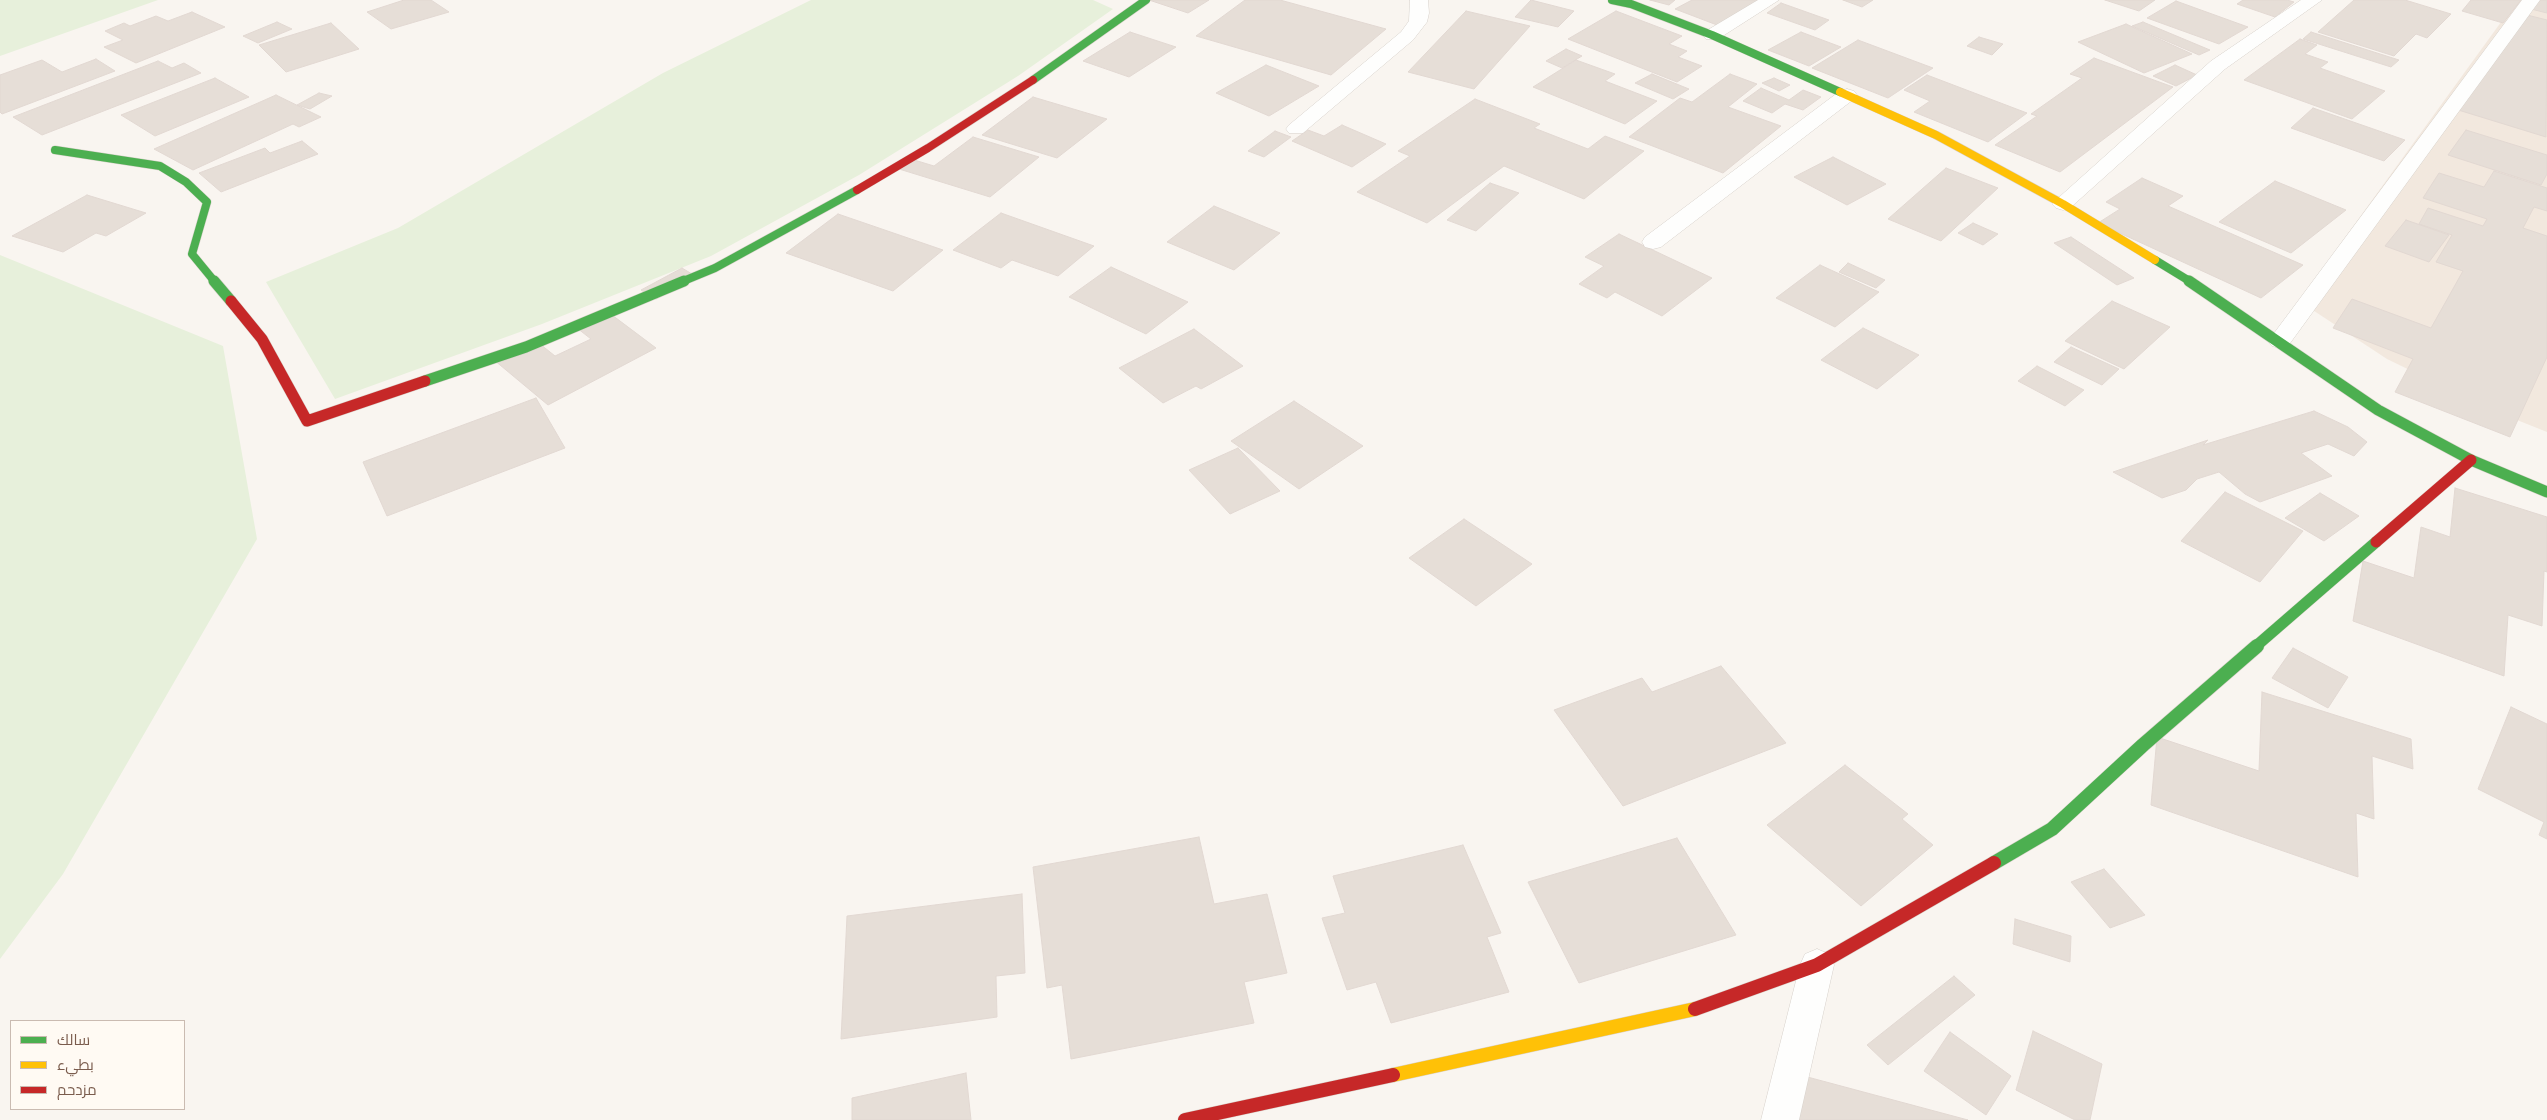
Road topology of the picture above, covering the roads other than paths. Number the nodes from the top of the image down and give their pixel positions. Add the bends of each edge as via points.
1 (1146, 0) edge
2 (1419, 0) edge
3 (1612, 0) edge
4 (1770, 0) edge
5 (2311, 0) edge
6 (2531, 0) edge
7 (1712, 35) junction
8 (1847, 95) junction
9 (1296, 128) dead end
10 (55, 150) dead end
11 (2063, 204) junction
12 (1653, 242) dead end
13 (2280, 341) junction
14 (2471, 460) junction
15 (2547, 492) edge
16 (1817, 965) junction
17 (1184, 1120) edge
18 (1780, 1120) edge

1 - 10 street via 1056,65 928,148 716,268 526,347 308,421 262,338 192,254 206,202 186,182 160,166
2 - 9 street via 1418,22 1408,36
3 - 7 street via 1631,4
4 - 7 street
5 - 11 street via 2218,65
6 - 13 street
7 - 8 street
8 - 11 street via 1936,135
8 - 12 street
11 - 13 street via 2212,295
13 - 14 street via 2378,410
14 - 15 street
14 - 16 street via 2143,745 2052,829
16 - 17 street via 1695,1009
16 - 18 street

